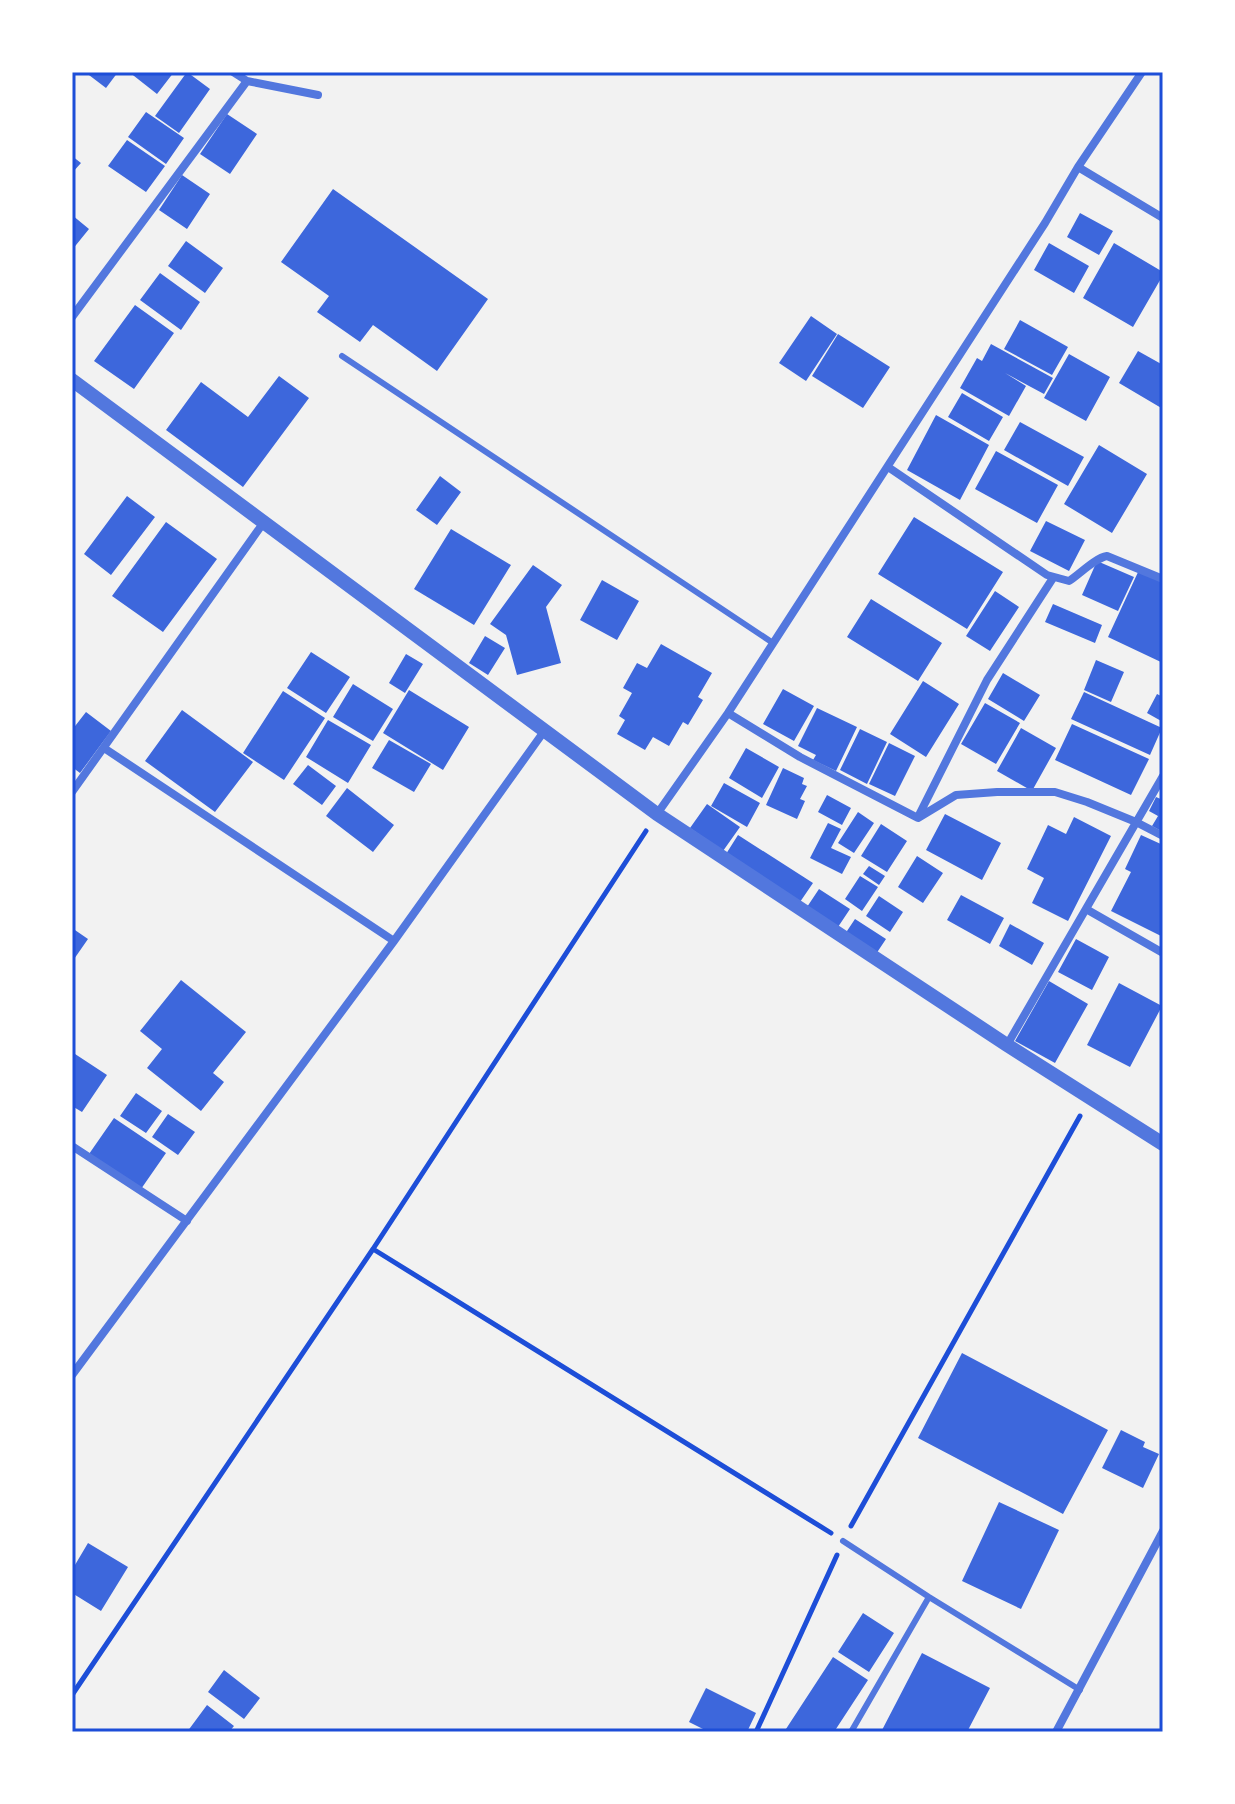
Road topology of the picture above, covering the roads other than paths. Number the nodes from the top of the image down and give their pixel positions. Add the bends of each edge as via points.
1 (233, 72) edge
2 (1142, 72) edge
3 (247, 81) junction
4 (318, 95) dead end
5 (1078, 167) junction
6 (1163, 218) edge
7 (72, 317) edge
8 (342, 356) dead end
9 (72, 380) edge
10 (888, 467) junction
11 (264, 522) junction
12 (1053, 578) junction
13 (1163, 579) edge
14 (773, 643) junction
15 (728, 713) junction
16 (545, 729) junction
17 (104, 748) junction
18 (1163, 776) edge
19 (72, 792) edge
20 (657, 814) junction
21 (918, 818) junction
22 (1136, 822) junction
23 (1163, 836) edge
24 (1086, 909) junction
25 (394, 941) junction
26 (1163, 953) edge
27 (1007, 1045) junction
28 (1163, 1144) edge
29 (72, 1146) edge
30 (187, 1221) junction
31 (72, 1375) edge
32 (1163, 1531) edge
33 (843, 1541) road end
34 (929, 1597) junction
35 (1080, 1690) junction
36 (851, 1732) edge
37 (1056, 1732) edge

1 - 3 street
2 - 5 street
3 - 4 street
3 - 7 street
5 - 6 street
5 - 10 street
8 - 14 lane
9 - 11 street
10 - 12 street
10 - 14 street
11 - 16 street
11 - 17 street
12 - 13 street via 1069,581 1107,556
12 - 21 street via 987,680
14 - 15 street
15 - 20 street
15 - 21 street
16 - 20 street
16 - 25 street
17 - 19 street
17 - 25 street
18 - 22 street
20 - 27 street
21 - 22 street via 956,795 1055,792
22 - 23 street
22 - 24 street
24 - 26 street
24 - 27 street
25 - 30 street
27 - 28 street
29 - 30 street
30 - 31 street
32 - 35 street
33 - 34 lane
34 - 35 lane
34 - 36 lane
35 - 37 street

